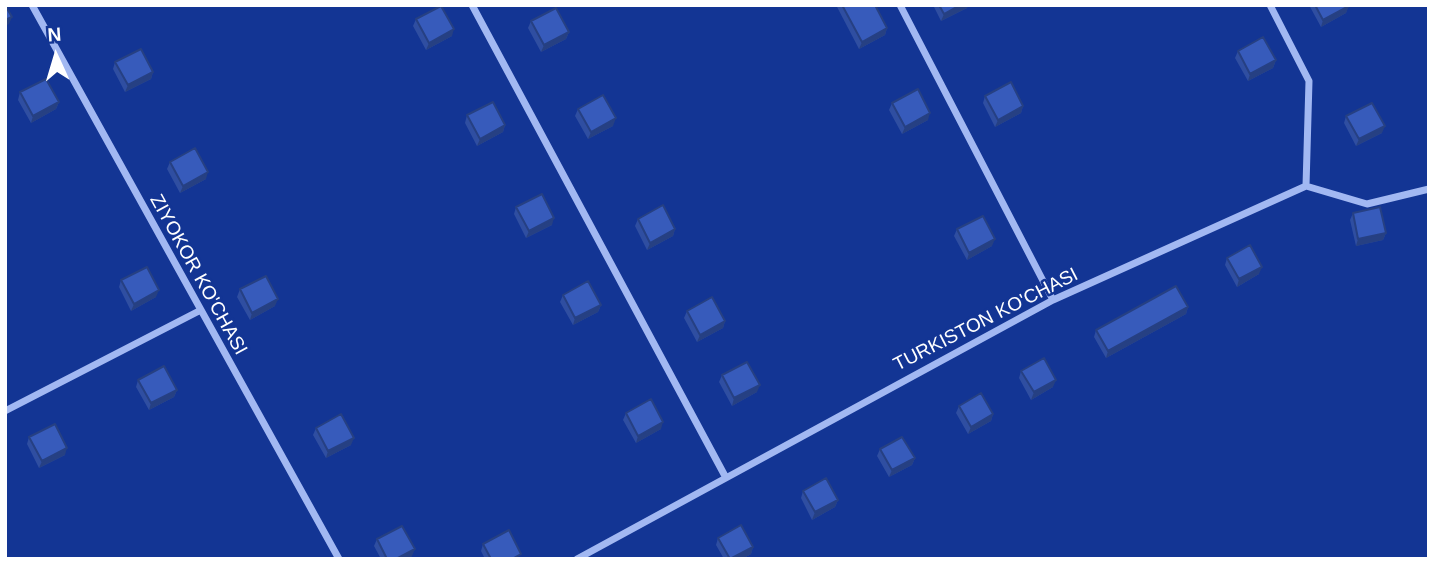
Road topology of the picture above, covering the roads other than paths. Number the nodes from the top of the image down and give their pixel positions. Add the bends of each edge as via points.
1 (32, 5) edge
2 (472, 5) edge
3 (900, 5) edge
4 (1270, 5) edge
5 (1306, 186) junction
6 (1429, 189) edge
7 (1053, 300) junction
8 (200, 311) junction
9 (5, 411) edge
10 (725, 476) junction
11 (339, 559) edge
12 (577, 559) edge

1 - 8 street, ZIYOKOR KO'CHASI
2 - 10 street
3 - 7 street
4 - 5 street via 1309,80
5 - 6 street via 1367,204
5 - 7 street, TURKISTON KO'CHASI
7 - 10 street, TURKISTON KO'CHASI
8 - 9 street
8 - 11 street, ZIYOKOR KO'CHASI
10 - 12 street, TURKISTON KO'CHASI

